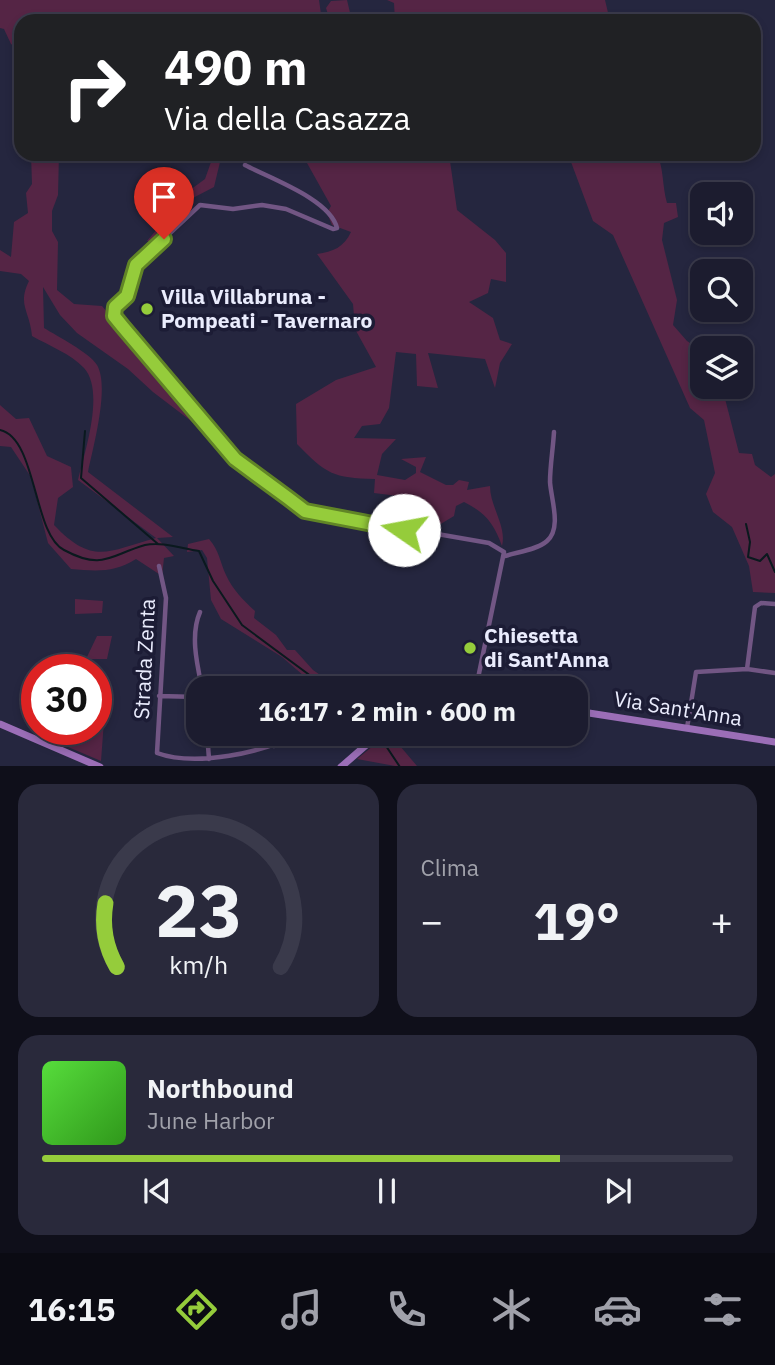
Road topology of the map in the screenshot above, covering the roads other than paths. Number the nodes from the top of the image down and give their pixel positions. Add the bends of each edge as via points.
1 (245, 165) dead end
2 (554, 432) dead end
3 (505, 556) junction
4 (159, 566) dead end
5 (775, 604) edge
6 (200, 612) dead end
7 (747, 669) junction
8 (775, 673) edge
9 (199, 676) edge
10 (479, 676) edge
11 (159, 696) junction
12 (186, 697) edge
13 (588, 713) edge
14 (0, 724) edge
15 (687, 729) junction
16 (775, 742) edge
17 (208, 746) edge
18 (274, 746) edge
19 (365, 746) edge
20 (222, 758) junction
21 (209, 759) junction
22 (100, 766) edge
23 (222, 766) edge
24 (341, 766) edge

1 - 3 street via 305,193 332,217 337,228 286,209 200,205 136,265 127,296 115,307 114,316 235,459 305,511 489,543
2 - 3 street via 550,481 553,533 538,547
3 - 10 street
4 - 11 street, Strada Zenta via 166,598
5 - 7 street via 755,607
6 - 9 street via 195,657
7 - 8 street
7 - 15 street via 696,672
11 - 12 street
11 - 21 street, Strada Zenta via 157,753
13 - 15 main road, Via Sant'Anna
14 - 22 main road
15 - 16 main road, Via Sant'Anna
17 - 21 street
18 - 20 street
19 - 24 main road
20 - 21 street
20 - 23 street

